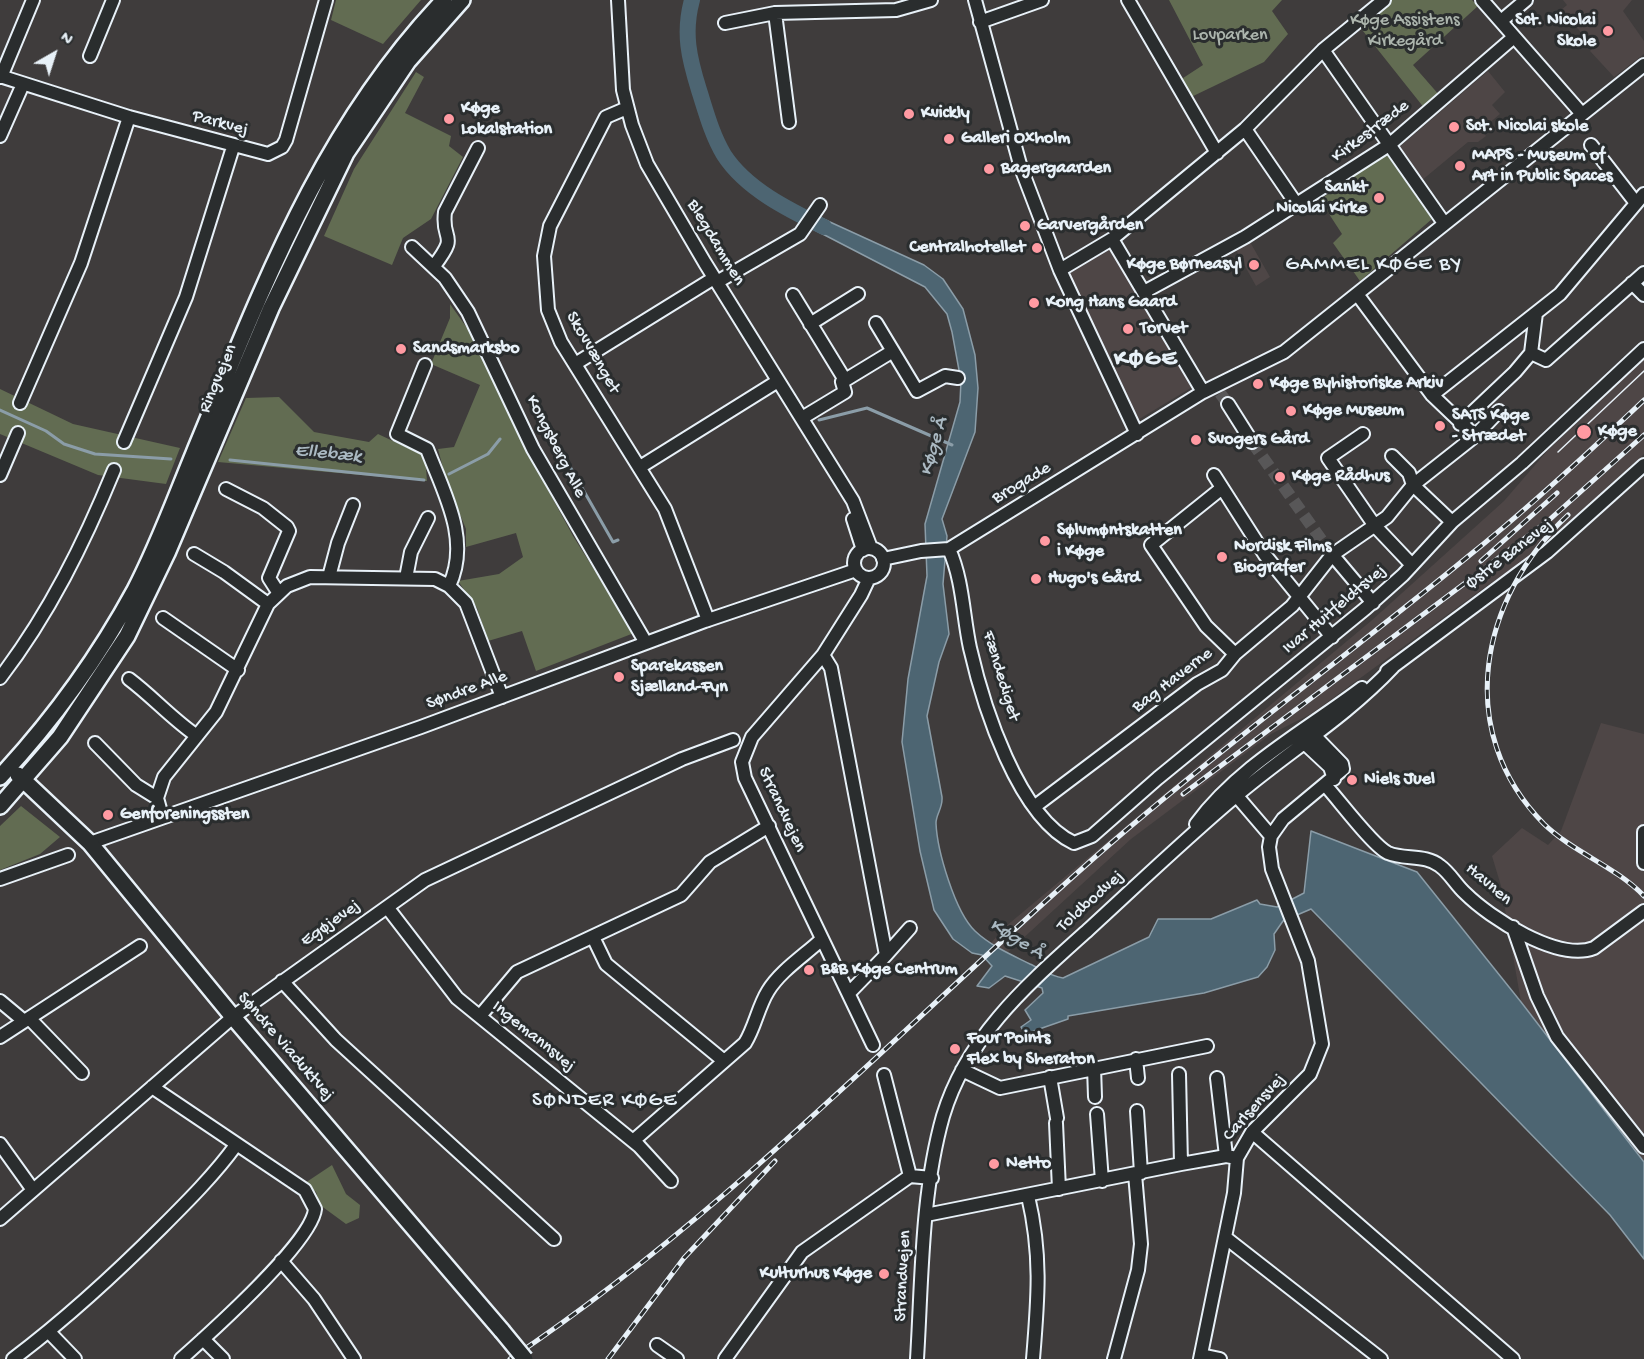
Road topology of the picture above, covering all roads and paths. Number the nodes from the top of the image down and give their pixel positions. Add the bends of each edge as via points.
1 (33, 0) edge
2 (113, 0) edge
3 (326, 0) edge
4 (444, 0) edge
5 (462, 0) edge
6 (618, 0) edge
7 (931, 0) edge
8 (975, 0) edge
9 (1042, 0) edge
10 (1128, 0) edge
11 (1384, 0) edge
12 (1482, 0) edge
13 (1526, 0) edge
14 (775, 13) junction
15 (1501, 21) junction
16 (980, 22) junction
17 (725, 23) dead end
18 (1514, 37) junction
19 (1323, 50) junction
20 (90, 56) dead end
21 (1644, 65) edge
22 (1, 76) edge
23 (23, 84) junction
24 (627, 108) junction
25 (1582, 114) junction
26 (129, 117) junction
27 (789, 122) dead end
28 (1245, 129) junction
29 (0, 136) edge
30 (1389, 145) junction
31 (1591, 145) dead end
32 (233, 147) junction
33 (478, 148) dead end
34 (1217, 153) junction
35 (1640, 198) edge
36 (820, 205) dead end
37 (1297, 205) junction
38 (1444, 223) junction
39 (1112, 239) junction
40 (412, 247) dead end
41 (434, 266) junction
42 (1060, 270) junction
43 (1644, 273) edge
44 (716, 280) junction
45 (1632, 283) junction
46 (1149, 289) junction
47 (858, 294) dead end
48 (1357, 294) junction
49 (793, 295) dead end
50 (1644, 295) edge
51 (1536, 313) junction
52 (876, 323) dead end
53 (810, 324) junction
54 (1644, 349) edge
55 (893, 351) junction
56 (1530, 353) junction
57 (425, 364) dead end
58 (575, 364) junction
59 (958, 378) dead end
60 (845, 380) junction
61 (778, 381) junction
62 (1203, 392) junction
63 (1432, 395) junction
64 (1485, 400) junction
65 (20, 403) dead end
66 (1228, 404) tunnel mouth
67 (802, 418) junction
68 (1458, 422) junction
69 (18, 433) dead end
70 (1137, 434) junction
71 (1364, 434) dead end
72 (1474, 436) junction
73 (124, 442) dead end
74 (1252, 442) tunnel mouth
75 (1392, 456) dead end
76 (1644, 465) edge
77 (640, 467) junction
78 (114, 470) dead end
79 (0, 475) edge
80 (1214, 476) dead end
81 (1413, 485) junction
82 (1222, 488) junction
83 (226, 489) dead end
84 (353, 505) dead end
85 (428, 518) dead end
86 (1452, 522) junction
87 (1374, 526) junction
88 (867, 549) junction
89 (949, 549) junction
90 (194, 554) dead end
91 (1331, 554) junction
92 (883, 559) junction
93 (1412, 565) junction
94 (856, 570) junction
95 (329, 577) junction
96 (406, 578) junction
97 (869, 578) junction
98 (449, 586) junction
99 (278, 592) junction
100 (1299, 596) junction
101 (1373, 603) junction
102 (268, 604) junction
103 (163, 618) dead end
104 (708, 620) junction
105 (1332, 637) junction
106 (646, 643) junction
107 (1235, 654) junction
108 (823, 655) junction
109 (238, 670) junction
110 (0, 678) edge
111 (129, 679) dead end
112 (502, 697) junction
113 (1306, 735) junction
114 (197, 736) junction
115 (733, 740) dead end
116 (95, 743) dead end
117 (3, 767) edge
118 (24, 780) junction
119 (1330, 782) junction
120 (1236, 795) junction
121 (157, 798) junction
122 (0, 806) edge
123 (1034, 807) junction
124 (162, 816) junction
125 (769, 826) junction
126 (1644, 832) edge
127 (1271, 836) junction
128 (1183, 842) junction
129 (90, 843) junction
130 (68, 855) dead end
131 (1644, 863) edge
132 (0, 879) edge
133 (387, 907) junction
134 (1644, 911) edge
135 (1513, 927) junction
136 (910, 928) dead end
137 (593, 937) junction
138 (822, 939) junction
139 (140, 946) dead end
140 (886, 955) junction
141 (282, 981) junction
142 (849, 993) junction
143 (0, 1001) edge
144 (480, 1016) junction
145 (233, 1017) junction
146 (27, 1020) junction
147 (0, 1037) edge
148 (873, 1045) dead end
149 (1207, 1046) dead end
150 (1177, 1052) junction
151 (1136, 1059) junction
152 (724, 1061) junction
153 (1094, 1067) junction
154 (962, 1070) junction
155 (82, 1073) dead end
156 (884, 1075) dead end
157 (1050, 1077) junction
158 (1138, 1078) dead end
159 (1217, 1078) dead end
160 (152, 1087) junction
161 (1095, 1097) dead end
162 (1137, 1111) dead end
163 (1097, 1114) dead end
164 (1252, 1132) junction
165 (633, 1141) junction
166 (0, 1144) edge
167 (236, 1145) junction
168 (1644, 1146) edge
169 (1231, 1157) junction
170 (1181, 1164) junction
171 (1138, 1174) junction
172 (910, 1176) junction
173 (932, 1178) junction
174 (671, 1181) dead end
175 (1102, 1181) junction
176 (1059, 1189) junction
177 (33, 1190) junction
178 (1028, 1196) junction
179 (926, 1215) junction
180 (0, 1219) edge
181 (1226, 1238) junction
182 (554, 1239) dead end
183 (281, 1261) junction
184 (49, 1332) junction
185 (203, 1339) junction
186 (657, 1345) dead end
187 (1200, 1357) edge
188 (14, 1359) edge
189 (75, 1359) edge
190 (181, 1359) edge
191 (223, 1359) edge
192 (354, 1359) edge
193 (525, 1359) edge
194 (677, 1359) edge
195 (725, 1359) edge
196 (917, 1359) edge
197 (1033, 1359) edge
198 (1114, 1359) edge
199 (1220, 1359) edge
200 (1381, 1359) edge
201 (1513, 1359) edge

1 - 22 street
2 - 20 street
3 - 32 street, Parkvej via 282,147 268,154
4 - 117 main road, Ringvejen via 397,53 333,146 296,216 136,588 66,699
5 - 118 main road, Ringvejen via 408,61 346,153 271,308 167,553 127,636 82,707
6 - 24 street, Blegdammen via 619,51
7 - 14 street via 896,10
8 - 16 street
9 - 16 street
10 - 34 street
11 - 19 street
12 - 15 street
13 - 15 street
14 - 17 street
14 - 27 street
15 - 18 street
16 - 42 street via 1021,168
18 - 25 street
18 - 30 street, Kirkestræde
19 - 28 street
19 - 30 street
21 - 25 street
22 - 23 street, Parkvej
23 - 26 street, Parkvej
23 - 29 street
24 - 44 street, Blegdammen via 650,169
24 - 58 street, Skovvænget via 606,117 546,240 548,310 552,326
25 - 38 street
26 - 32 street, Parkvej
26 - 65 street via 81,263
28 - 34 street
28 - 37 street
30 - 37 street, Kirkestræde
30 - 38 street
31 - 35 street
32 - 73 street via 186,297
33 - 41 street via 445,212 450,239
34 - 39 street
35 - 51 street via 1560,294
36 - 44 street via 804,230
37 - 46 street, Kirkestræde
38 - 48 street
39 - 42 street
39 - 46 street
40 - 41 street, Kongsberg Alle
41 - 106 street, Kongsberg Alle via 468,312 538,458
42 - 70 street
43 - 45 street
44 - 58 street
44 - 61 street, Blegdammen
45 - 50 street
45 - 56 street via 1546,360
46 - 62 street
47 - 53 street
48 - 62 street via 1284,352 1218,390
48 - 63 street
49 - 53 street
51 - 56 street
51 - 63 street
52 - 55 street
53 - 60 street
54 - 86 street, Ivar Huitfeldtsvej via 1522,463
55 - 59 street via 917,391 945,376
55 - 60 street
56 - 64 street
57 - 98 street via 397,434 428,449 446,497 459,545 458,563
58 - 77 street, Skovvænget
60 - 67 street via 845,392
61 - 67 street, Blegdammen
61 - 77 street
62 - 70 street
63 - 68 street
64 - 68 street
64 - 72 street via 1498,412
66 - 74 street
67 - 88 street, Blegdammen via 841,483
68 - 72 street
69 - 79 street
70 - 89 street, Brogade
71 - 87 street via 1328,458
72 - 81 street
75 - 81 street via 1409,473
76 - 113 street, Østre Banevej via 1547,552 1393,667 1371,690
77 - 104 street, Skovvænget via 672,523
78 - 110 street via 57,591
80 - 82 street
81 - 86 street
81 - 87 street via 1387,517
82 - 100 street via 1265,555
82 - 107 street, Bag Haverne via 1151,545 1206,626
83 - 99 street via 263,508 287,527 289,531 269,578
84 - 95 street
85 - 96 street via 411,552
86 - 93 street, Ivar Huitfeldtsvej
87 - 91 street
87 - 93 street
88 - 92 street via 879,552
88 - 94 street via 856,556
89 - 92 street, Brogade
89 - 123 street, Fændediget via 980,683 1011,764
90 - 102 street
91 - 100 street
91 - 101 street
92 - 97 street via 881,572
93 - 101 street, Ivar Huitfeldtsvej
94 - 97 street
94 - 104 street, Søndre Alle
95 - 96 street
95 - 99 street via 304,579
96 - 98 street via 423,577
97 - 108 street, Strandvejen
98 - 112 street via 461,596 473,616
99 - 102 street
100 - 105 street
100 - 107 street
101 - 105 street, Ivar Huitfeldtsvej
102 - 109 street
103 - 109 street
104 - 106 street, Søndre Alle
105 - 123 street, Ivar Huitfeldtsvej via 1092,836 1074,843 1069,841
106 - 112 street, Søndre Alle
107 - 123 street, Bag Haverne via 1222,670 1197,684
108 - 125 street, Strandvejen via 744,751 742,768
108 - 140 street via 831,668
109 - 114 street via 216,712
111 - 114 street
112 - 124 street, Søndre Alle
113 - 119 street, Havnen via 1334,772
113 - 120 street, Toldbodvej
113 - 128 street, Toldbodvej via 1252,767 1214,801
114 - 121 street via 164,777
115 - 133 street, Egøjevej via 682,759 434,875
116 - 121 street via 136,785
117 - 118 main road, Søndre Viaduktvej
118 - 122 main road, Ringvejen
118 - 129 main road, Søndre Viaduktvej
119 - 127 street via 1283,819
119 - 135 street, Havnen via 1385,852 1434,862 1472,900
120 - 127 street
120 - 128 street, Toldbodvej
121 - 124 street
124 - 129 street, Søndre Alle
125 - 137 street via 710,862 681,896
125 - 138 street, Strandvejen
126 - 131 street
127 - 164 street, Carlsensvej via 1272,869 1308,961 1322,1044 1310,1074
128 - 154 street, Toldbodvej via 1026,986 992,1023
129 - 145 main road, Søndre Viaduktvej
130 - 132 street
133 - 141 street, Egøjevej
133 - 144 street, Ingemannsvej via 458,998
134 - 135 street, Havnen via 1585,951 1572,952
135 - 168 street via 1537,996 1557,1037
136 - 140 street
137 - 144 street via 517,972
137 - 152 street via 606,964
138 - 142 street, Strandvejen
138 - 152 street via 772,985 765,994 755,1028
139 - 146 street
140 - 142 street
141 - 145 street, Egøjevej
141 - 182 street via 336,1040
142 - 148 street, Strandvejen
143 - 146 street
144 - 165 street, Ingemannsvej
145 - 160 street, Egøjevej
145 - 193 main road, Søndre Viaduktvej, bridge
146 - 147 street
146 - 155 street
149 - 150 street
150 - 151 street
150 - 170 street
151 - 153 street
151 - 158 street
152 - 165 street
153 - 157 street
153 - 161 street
154 - 157 street via 999,1088
154 - 173 street, Toldbodvej via 943,1115
156 - 172 street
157 - 176 street via 1057,1121
159 - 169 street
160 - 167 street
160 - 177 street, Egøjevej
162 - 171 street
163 - 175 street
164 - 169 street, Carlsensvej
164 - 201 street
165 - 174 street, Ingemannsvej
166 - 177 street
167 - 183 street via 305,1190 314,1203 312,1221
167 - 184 street via 166,1222
169 - 170 street, Carlsensvej
169 - 181 street
170 - 171 street, Carlsensvej
171 - 175 street, Carlsensvej
171 - 198 street via 1138,1270
172 - 173 street
172 - 195 street via 802,1252
173 - 179 street, Strandvejen
175 - 176 street, Carlsensvej
176 - 178 street, Carlsensvej
177 - 180 street, Egøjevej
178 - 179 street, Carlsensvej
178 - 197 street via 1038,1240 1039,1269
179 - 196 street, Strandvejen
181 - 187 street
181 - 200 street
183 - 185 street
183 - 192 street via 314,1299
184 - 188 street
184 - 189 street
185 - 190 street
185 - 191 street
186 - 194 street
187 - 199 street

